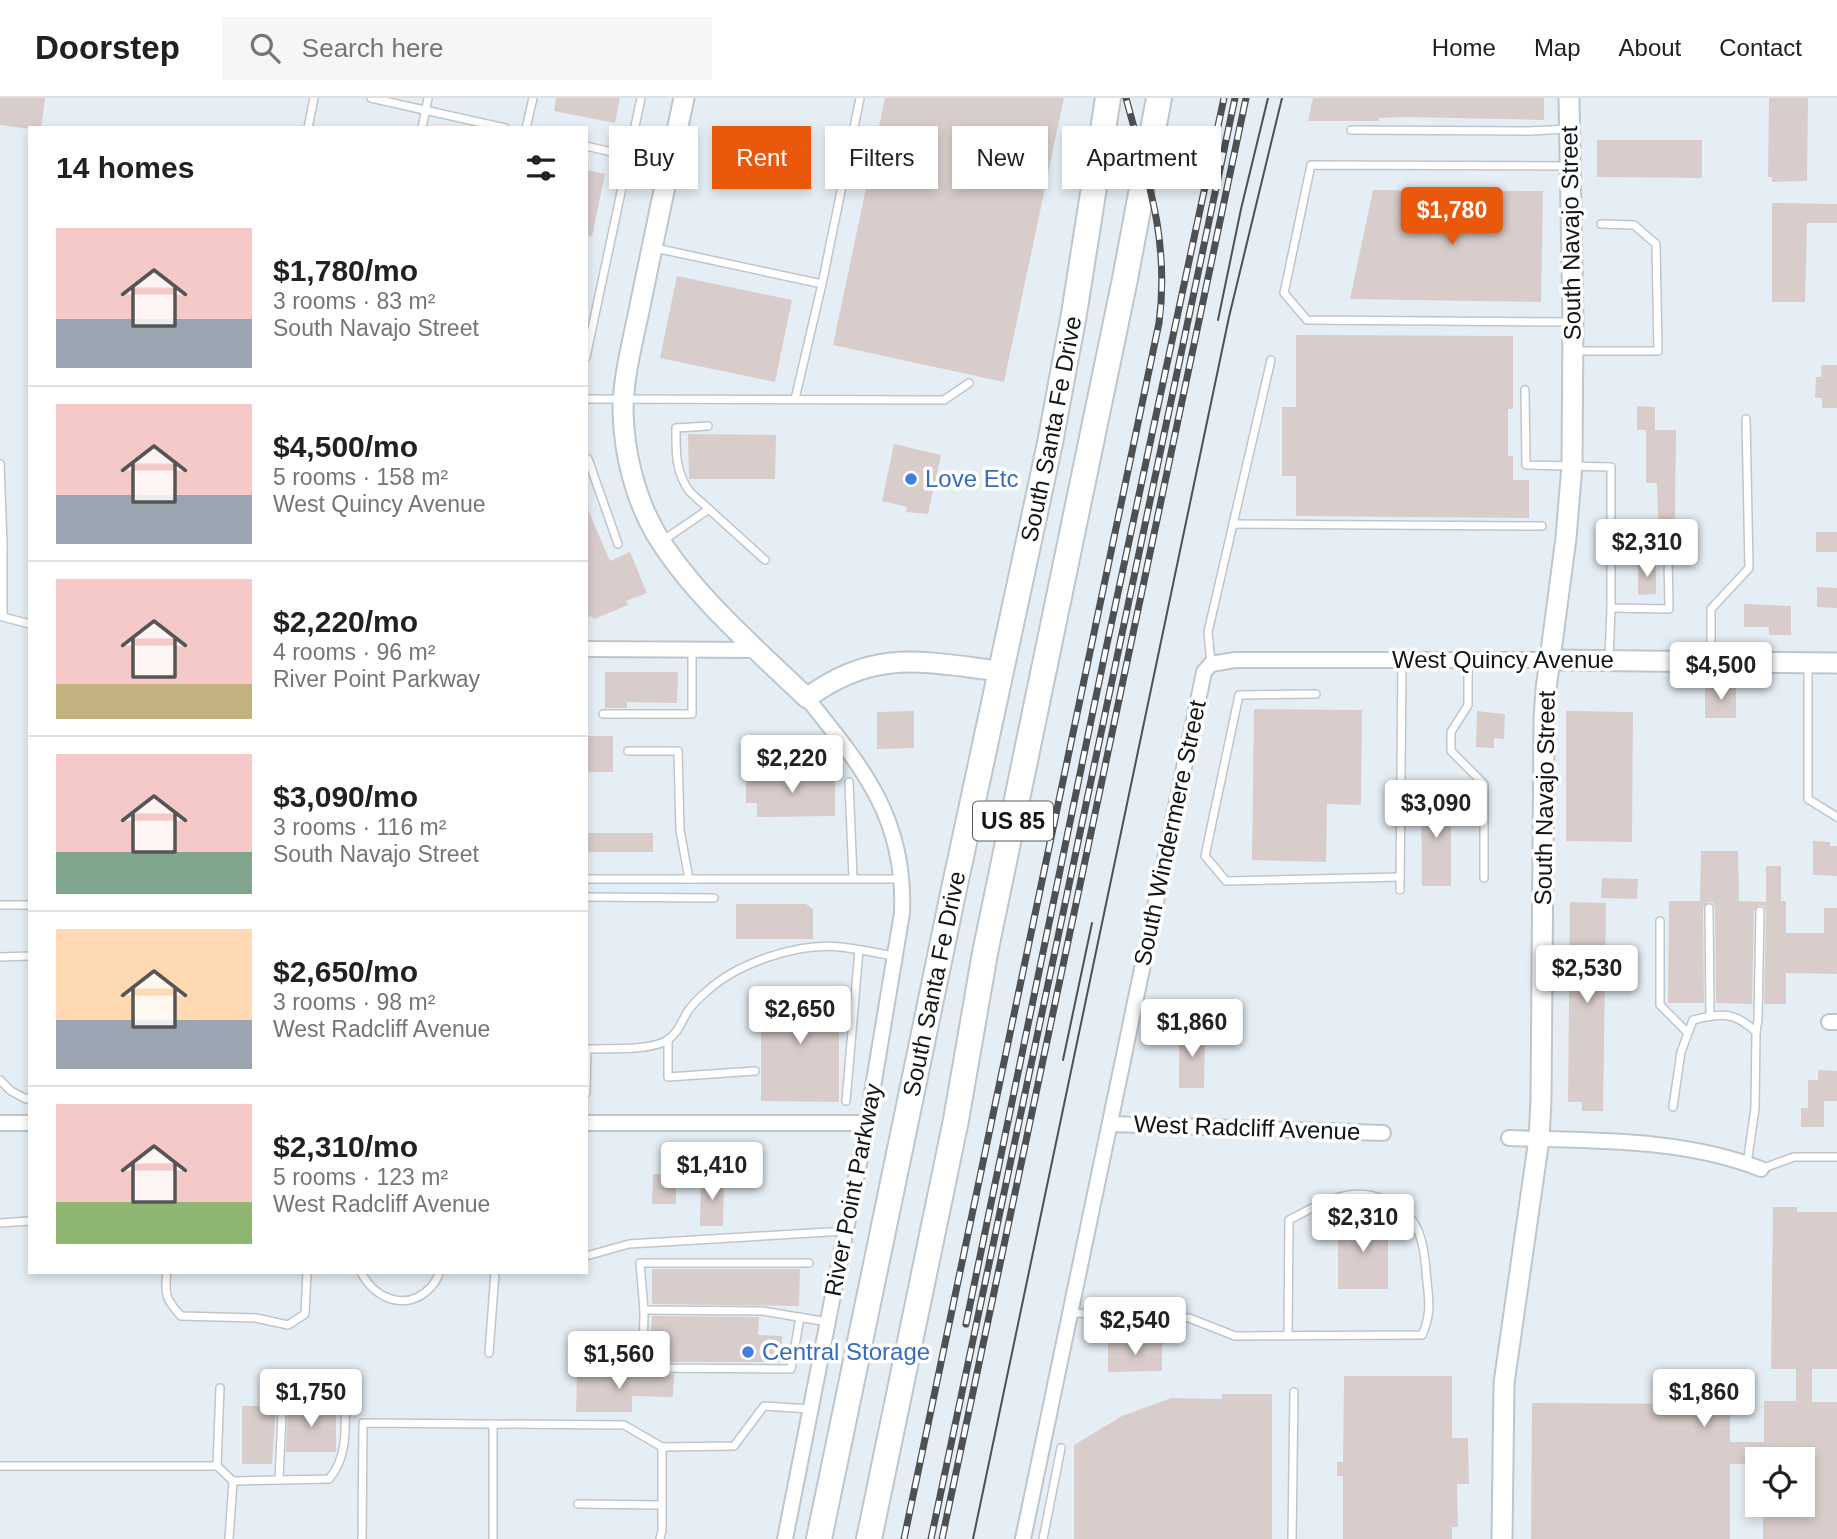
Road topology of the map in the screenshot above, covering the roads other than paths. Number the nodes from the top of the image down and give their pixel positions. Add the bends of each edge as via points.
1 (314, 98) edge
2 (371, 98) edge
3 (428, 98) edge
4 (533, 98) edge
5 (641, 98) edge
6 (684, 98) edge
7 (860, 98) edge
8 (1108, 98) edge
9 (1159, 98) edge
10 (1569, 98) edge
11 (425, 111) junction
12 (308, 126) edge
13 (422, 126) edge
14 (496, 126) edge
15 (526, 126) edge
16 (635, 126) edge
17 (1569, 129) junction
18 (1351, 130) dead end
19 (588, 146) edge
20 (609, 151) edge
21 (1570, 166) junction
22 (622, 189) edge
23 (1601, 224) dead end
24 (652, 247) junction
25 (822, 284) junction
26 (1573, 322) junction
27 (588, 348) edge
28 (1573, 351) junction
29 (1271, 360) dead end
30 (969, 383) dead end
31 (1525, 390) dead end
32 (588, 399) edge
33 (624, 399) junction
34 (795, 399) junction
35 (1746, 419) dead end
36 (708, 426) dead end
37 (588, 459) edge
38 (0, 464) edge
39 (1572, 465) junction
40 (709, 509) junction
41 (1233, 524) junction
42 (1542, 526) dead end
43 (662, 542) junction
44 (1, 544) edge
45 (618, 544) dead end
46 (1668, 556) dead end
47 (765, 560) dead end
48 (1611, 608) junction
49 (1, 618) edge
50 (28, 624) edge
51 (588, 649) edge
52 (692, 650) junction
53 (758, 650) junction
54 (1402, 660) junction
55 (1468, 660) junction
56 (1549, 660) junction
57 (1609, 661) junction
58 (1711, 662) junction
59 (1808, 663) junction
60 (1837, 663) edge
61 (1211, 664) junction
62 (1000, 671) junction
63 (1316, 694) dead end
64 (807, 698) junction
65 (603, 714) dead end
66 (628, 751) dead end
67 (849, 782) dead end
68 (1837, 817) edge
69 (1400, 877) junction
70 (853, 878) junction
71 (1484, 878) dead end
72 (588, 879) edge
73 (690, 879) junction
74 (902, 879) junction
75 (1400, 890) dead end
76 (588, 897) edge
77 (714, 898) dead end
78 (0, 905) edge
79 (28, 905) edge
80 (1709, 908) dead end
81 (1760, 911) dead end
82 (1660, 921) dead end
83 (859, 950) junction
84 (28, 956) edge
85 (895, 956) junction
86 (0, 957) edge
87 (1710, 1016) junction
88 (1687, 1032) junction
89 (1756, 1032) junction
90 (668, 1040) junction
91 (588, 1049) edge
92 (755, 1071) dead end
93 (0, 1080) edge
94 (28, 1098) edge
95 (846, 1101) dead end
96 (1673, 1107) dead end
97 (0, 1123) edge
98 (28, 1123) edge
99 (588, 1123) edge
100 (867, 1123) junction
101 (1111, 1124) junction
102 (1383, 1133) dead end
103 (1509, 1138) dead end
104 (1539, 1139) junction
105 (1837, 1157) edge
106 (1754, 1167) junction
107 (28, 1221) edge
108 (0, 1223) edge
109 (846, 1231) junction
110 (588, 1255) edge
111 (809, 1263) dead end
112 (167, 1274) edge
113 (307, 1274) edge
114 (362, 1274) edge
115 (439, 1274) edge
116 (495, 1274) edge
117 (644, 1310) junction
118 (1071, 1313) junction
119 (800, 1317) junction
120 (828, 1322) junction
121 (1288, 1336) junction
122 (489, 1353) dead end
123 (220, 1388) dead end
124 (283, 1391) dead end
125 (1294, 1392) dead end
126 (345, 1396) dead end
127 (811, 1409) junction
128 (493, 1424) junction
129 (662, 1447) junction
130 (1061, 1448) dead end
131 (0, 1466) edge
132 (217, 1466) junction
133 (279, 1480) junction
134 (233, 1481) junction
135 (578, 1504) dead end
136 (661, 1505) junction
137 (229, 1539) edge
138 (362, 1539) edge
139 (493, 1539) edge
140 (660, 1539) edge
141 (785, 1539) edge
142 (819, 1539) edge
143 (869, 1539) edge
144 (1023, 1539) edge
145 (1043, 1539) edge
146 (1292, 1539) edge
147 (1502, 1539) edge

1 - 12 lane
2 - 11 lane
3 - 11 lane
4 - 15 lane
5 - 16 lane
6 - 24 street
7 - 25 lane
8 - 62 highway, South Santa Fe Drive / US 85 via 1062,382
9 - 143 highway, South Santa Fe Drive / US 85
10 - 17 street, South Navajo Street
11 - 13 lane
11 - 14 lane
17 - 18 lane
17 - 21 street, South Navajo Street
19 - 20 lane
21 - 26 street, South Navajo Street
21 - 26 lane via 1311,165 1284,293 1307,320
22 - 27 lane
23 - 28 lane via 1634,225 1656,244 1658,351
24 - 25 lane
24 - 33 street
25 - 34 lane
26 - 28 street, South Navajo Street
28 - 39 street, South Navajo Street
29 - 41 lane
30 - 34 lane via 944,400
31 - 39 lane via 1526,465
32 - 33 lane
33 - 34 lane
33 - 43 street via 624,432 633,477 640,502
35 - 58 lane via 1749,568 1711,609
36 - 40 lane via 676,428 676,451 682,481
37 - 45 lane
38 - 44 lane
39 - 48 lane via 1611,467
39 - 56 street, South Navajo Street
40 - 43 lane
40 - 47 lane
41 - 42 lane
41 - 61 lane via 1208,632
43 - 53 street via 677,565
44 - 49 lane
46 - 48 lane via 1669,609
48 - 57 lane
49 - 50 lane
51 - 52 street
52 - 53 street
52 - 65 lane via 692,714
53 - 64 street
54 - 55 street, West Quincy Avenue
54 - 61 street, West Quincy Avenue
54 - 69 lane
55 - 56 street, West Quincy Avenue
55 - 71 lane via 1468,705 1451,732 1451,751 1484,784
56 - 57 street, West Quincy Avenue
56 - 104 street, South Navajo Street via 1544,719
57 - 58 street, West Quincy Avenue
58 - 59 street, West Quincy Avenue
59 - 60 street, West Quincy Avenue
59 - 68 lane via 1808,799
61 - 101 street, South Windermere Street via 1200,686
62 - 64 street via 882,663 843,674
62 - 142 highway, South Santa Fe Drive / US 85
63 - 69 lane via 1239,695 1205,856 1226,881
64 - 74 street, River Point Parkway via 846,746 881,801
66 - 73 lane via 678,751 680,830
67 - 70 lane
69 - 75 lane
70 - 73 lane
70 - 74 lane
72 - 73 lane
74 - 85 street, River Point Parkway
76 - 77 lane
78 - 79 lane
80 - 87 lane
81 - 89 lane
82 - 88 lane via 1660,1005
83 - 85 lane
83 - 90 lane via 805,948 759,960 708,990
83 - 95 lane
84 - 86 lane
85 - 100 street, River Point Parkway
87 - 88 lane via 1693,1020
87 - 89 lane via 1743,1019
88 - 96 lane
89 - 106 lane
90 - 91 lane via 651,1046
90 - 92 lane via 668,1077
93 - 94 lane
97 - 98 street
99 - 100 street
100 - 109 street, River Point Parkway
101 - 102 street, West Radcliff Avenue
101 - 118 street, South Windermere Street
103 - 104 street
104 - 106 street via 1674,1148
104 - 147 street, South Navajo Street via 1504,1383
105 - 106 lane via 1794,1157
107 - 108 lane
109 - 110 lane via 629,1244
109 - 120 street, River Point Parkway
111 - 117 lane via 640,1263
112 - 113 lane via 164,1290 181,1316 256,1318 288,1325 305,1314
114 - 115 lane via 368,1286 398,1302 421,1298
116 - 122 lane
117 - 119 lane via 762,1311
117 - 119 lane via 643,1367 791,1368
118 - 121 lane via 1189,1318 1235,1336
118 - 144 street, South Windermere Street
119 - 120 lane
120 - 127 street, River Point Parkway
121 - 121 lane via 1289,1220 1326,1201 1350,1195 1373,1195 1412,1220 1424,1253 1430,1317 1422,1335
123 - 132 lane
124 - 133 lane
125 - 146 lane
126 - 133 lane via 345,1440 339,1467 329,1479
127 - 129 lane via 764,1406 734,1446
127 - 141 street, River Point Parkway
128 - 129 lane via 624,1425
128 - 138 lane via 363,1423
128 - 139 lane
129 - 136 lane
130 - 145 lane
131 - 132 lane
132 - 134 lane
133 - 134 lane
134 - 137 lane
135 - 136 lane
136 - 140 lane

